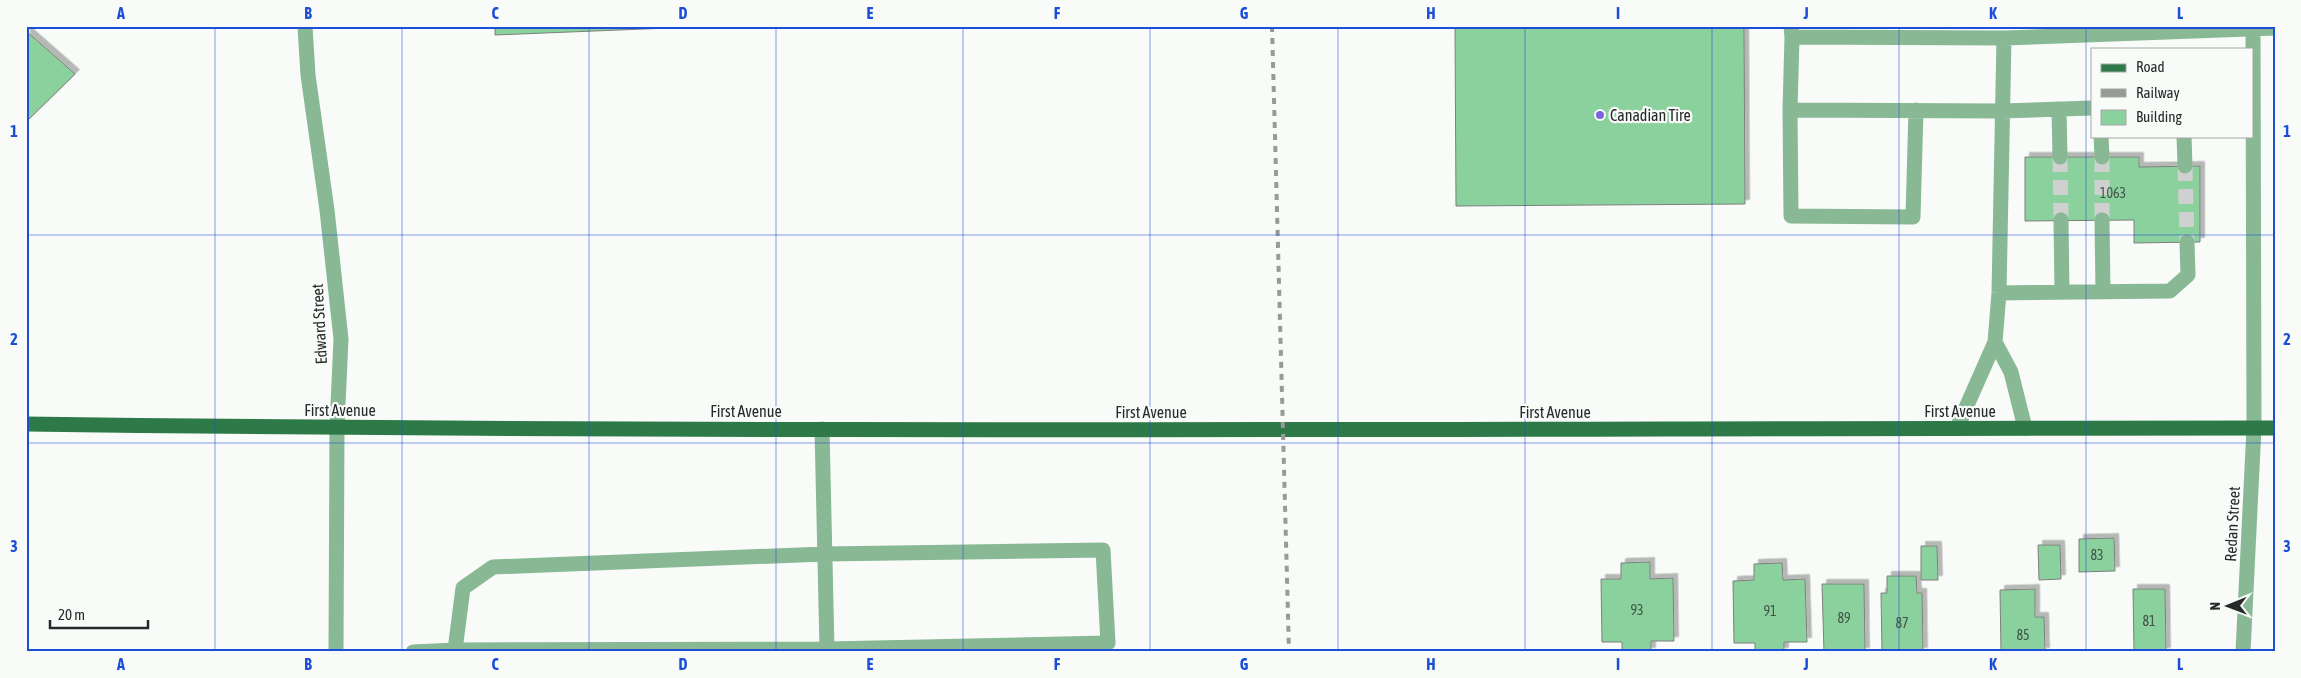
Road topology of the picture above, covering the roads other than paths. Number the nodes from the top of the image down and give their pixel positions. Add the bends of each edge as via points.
1 (305, 26) edge
2 (2253, 27) edge
3 (2275, 28) edge
4 (2161, 29) edge
5 (1792, 32) edge
6 (2004, 38) junction
7 (2253, 48) edge
8 (2091, 108) edge
9 (2059, 109) junction
10 (1790, 110) junction
11 (1916, 110) junction
12 (2002, 111) junction
13 (2101, 138) edge
14 (2184, 138) edge
15 (2253, 138) edge
16 (2060, 157) tunnel mouth
17 (2102, 157) tunnel mouth
18 (2185, 166) tunnel mouth
19 (2061, 220) tunnel mouth
20 (2102, 220) tunnel mouth
21 (2187, 242) tunnel mouth
22 (2062, 292) junction
23 (2103, 292) junction
24 (1999, 293) junction
25 (1995, 342) junction
26 (26, 424) edge
27 (337, 427) junction
28 (1957, 428) junction
29 (2025, 428) junction
30 (2254, 428) junction
31 (2275, 428) edge
32 (822, 429) junction
33 (824, 554) junction
34 (455, 650) junction
35 (827, 650) junction
36 (917, 650) edge
37 (530, 651) edge
38 (336, 652) edge
39 (413, 652) edge
40 (2243, 652) edge

1 - 27 street, Edward Street via 308,75 341,339
2 - 3 street
2 - 4 street
2 - 7 street, Redan Street
4 - 6 street
5 - 6 street
5 - 10 street
6 - 12 street
8 - 9 street
9 - 12 street
9 - 16 street
10 - 11 street
10 - 11 street via 1791,216 1913,217
11 - 12 street
12 - 24 street
13 - 17 street
14 - 18 street
15 - 30 street, Redan Street
19 - 22 street
20 - 23 street
21 - 23 street via 2188,275 2170,292
22 - 23 street
22 - 24 street
24 - 25 street
25 - 28 street
25 - 29 street via 2011,372
26 - 27 main road, First Avenue
27 - 32 main road, First Avenue
27 - 38 street, Edward Street
28 - 29 main road, First Avenue
28 - 32 main road, First Avenue
29 - 30 main road, First Avenue
30 - 31 main road, First Avenue
30 - 40 street, Redan Street
32 - 33 street
33 - 34 street via 493,567 463,588
33 - 35 street
33 - 36 street via 1103,550 1108,643
34 - 37 street
34 - 39 street
35 - 36 street
35 - 37 street

